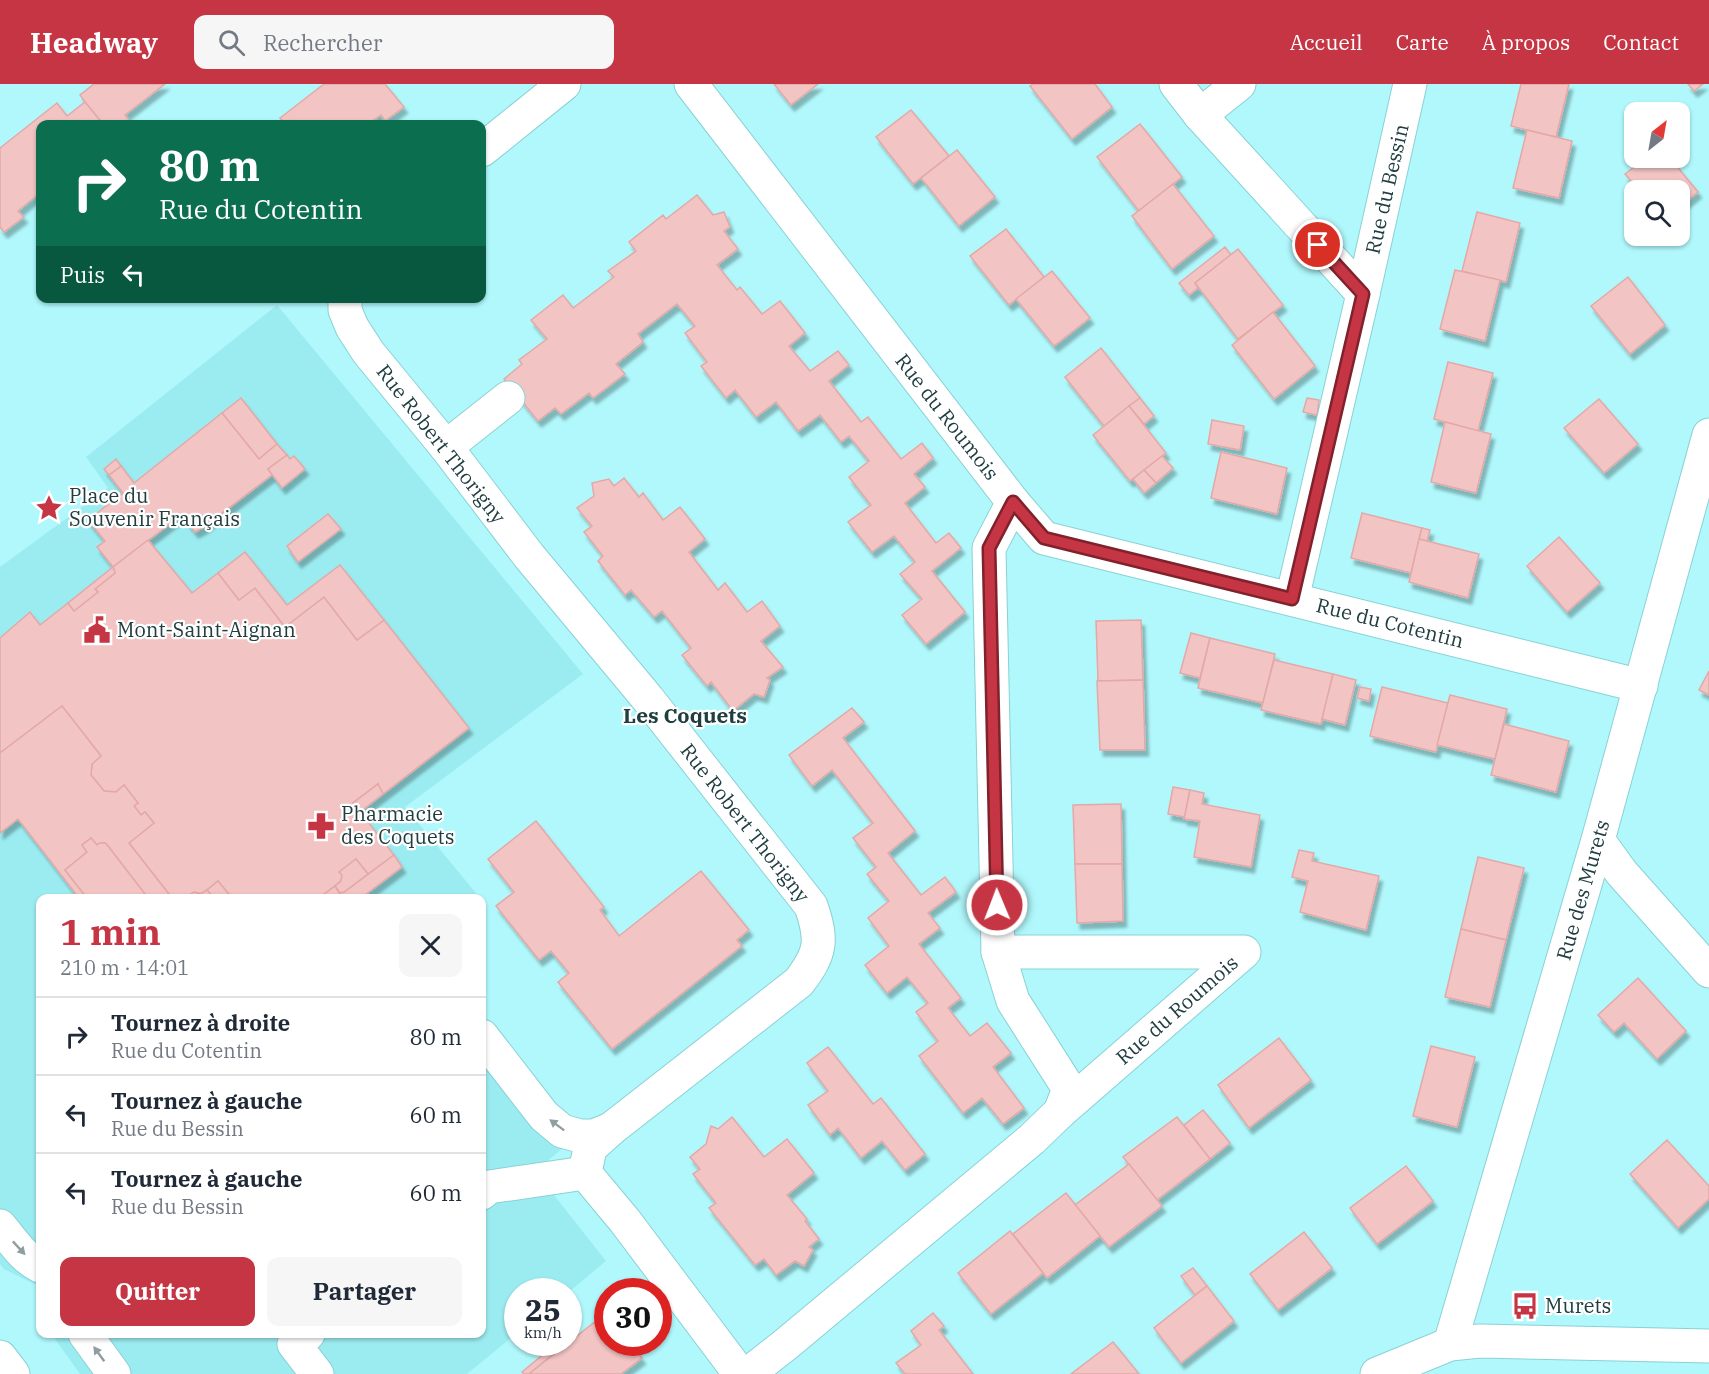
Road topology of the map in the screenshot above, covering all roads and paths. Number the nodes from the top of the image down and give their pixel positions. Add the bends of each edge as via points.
1 (564, 84) edge
2 (691, 84) edge
3 (1176, 84) edge
4 (1239, 84) edge
5 (1410, 84) edge
6 (1200, 115) junction
7 (486, 147) edge
8 (1363, 294) junction
9 (345, 303) edge
10 (508, 398) dead end
11 (1709, 435) edge
12 (446, 447) junction
13 (1013, 502) junction
14 (1292, 599) junction
15 (1641, 686) junction
16 (1598, 840) junction
17 (998, 952) junction
18 (1709, 971) edge
19 (486, 1041) edge
20 (1060, 1113) junction
21 (611, 1129) junction
22 (585, 1173) junction
23 (486, 1190) edge
24 (0, 1226) edge
25 (36, 1264) edge
26 (88, 1338) edge
27 (301, 1339) edge
28 (1450, 1344) junction
29 (1709, 1346) edge
30 (0, 1357) edge
31 (13, 1374) edge
32 (114, 1374) edge
33 (317, 1374) edge
34 (740, 1374) edge
35 (748, 1374) edge
36 (1377, 1374) edge

1 - 7 street
2 - 13 street, Rue du Roumois
3 - 6 street, Rue du Bessin
4 - 6 street
5 - 8 street, Rue du Bessin
6 - 8 street, Rue du Bessin
8 - 14 street, Rue du Bessin
9 - 12 street, Rue Robert Thorigny via 352,327 368,352
10 - 12 street
11 - 15 street, Rue des Murets
12 - 21 street, Rue Robert Thorigny via 811,906 819,928 818,949 799,982
13 - 14 street, Rue du Cotentin via 1044,538
13 - 17 street via 989,548
14 - 15 street, Rue du Cotentin
15 - 16 street, Rue des Murets
16 - 18 street via 1621,872
16 - 28 street, Rue des Murets
17 - 20 street via 1013,1001 1069,1089
17 - 20 street, Rue du Roumois via 1244,952
21 -> 19 street via 594,1136 562,1131 544,1116
20 - 35 street, Rue du Roumois
21 - 22 street, Rue Robert Thorigny via 590,1148
22 - 23 street
22 - 34 street
24 -> 25 street
32 -> 26 street
27 - 33 street
28 - 29 street via 1480,1341
28 - 36 street
30 - 31 street

